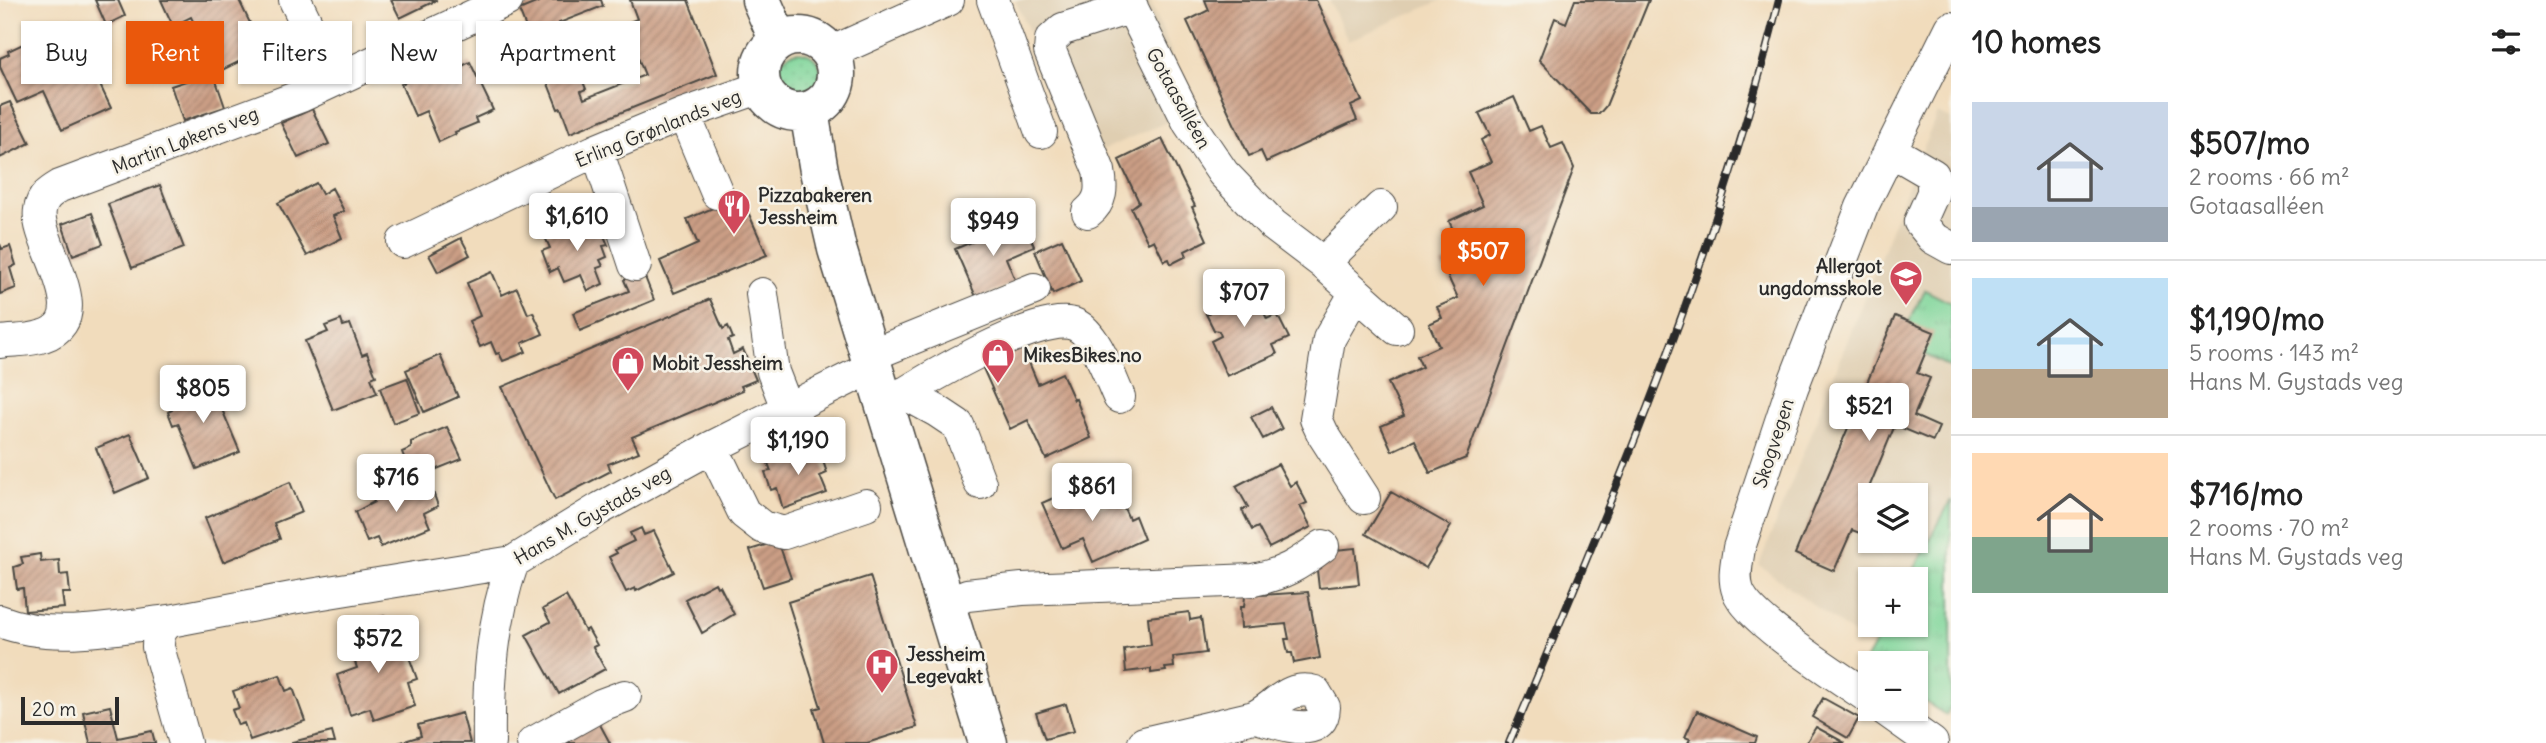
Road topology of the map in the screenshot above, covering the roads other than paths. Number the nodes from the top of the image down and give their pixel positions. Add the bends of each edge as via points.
1 (295, 0) edge
2 (506, 0) edge
3 (761, 0) edge
4 (948, 0) edge
5 (993, 0) edge
6 (1130, 4) edge
7 (305, 21) edge
8 (1951, 28) edge
9 (779, 41) junction
10 (830, 53) junction
11 (352, 72) edge
12 (326, 84) edge
13 (762, 87) junction
14 (809, 111) junction
15 (684, 114) junction
16 (1041, 132) dead end
17 (597, 150) junction
18 (1890, 150) junction
19 (717, 193) dead end
20 (1381, 207) dead end
21 (1088, 212) dead end
22 (403, 242) dead end
23 (1951, 248) edge
24 (1323, 263) junction
25 (635, 265) dead end
26 (1034, 289) dead end
27 (1355, 293) junction
28 (762, 294) dead end
29 (1397, 328) dead end
30 (0, 342) edge
31 (872, 360) junction
32 (1119, 397) dead end
33 (895, 399) junction
34 (787, 408) junction
35 (712, 447) junction
36 (980, 483) dead end
37 (1364, 498) dead end
38 (866, 505) dead end
39 (1323, 546) dead end
40 (513, 562) junction
41 (947, 603) junction
42 (0, 621) edge
43 (170, 621) junction
44 (1858, 690) edge
45 (625, 696) dead end
46 (1254, 718) dead end
47 (1899, 721) edge
48 (1925, 741) edge
49 (185, 743) edge
50 (489, 743) edge
51 (533, 743) edge
52 (988, 743) edge
53 (1144, 743) edge

1 - 7 street
2 - 11 street, Martin Løkens veg
3 - 9 main road
4 - 10 street
5 - 16 street
6 - 21 street via 1063,29 1051,40 1050,51 1099,171 1102,189 1097,205
6 - 24 street, Gotaasalléen via 1189,123 1223,173 1273,225
8 - 18 street, Skogvegen
9 - 10 main road via 802,36
9 - 13 main road via 760,66
10 - 14 main road via 834,88 820,106
12 - 30 street, Martin Løkens veg via 60,186 46,196 40,210 41,226 65,290 62,320 43,337
13 - 14 main road via 767,98 786,111
13 - 15 street, Erling Grønlands veg
14 - 31 main road via 837,249
15 - 17 street, Erling Grønlands veg
15 - 19 street
17 - 22 street, Erling Grønlands veg
17 - 25 street
18 - 23 street via 1933,175 1933,193 1920,222 1933,238
18 - 44 street, Skogvegen via 1863,206 1792,388 1736,569 1744,604 1760,620
20 - 24 street
24 - 27 street, Gotaasalléen
26 - 31 street, Hans M. Gystads veg
27 - 29 street, Gotaasalléen
27 - 37 street via 1329,340 1316,419
28 - 34 street via 773,372
31 - 33 main road
31 - 34 street, Hans M. Gystads veg
32 - 33 street via 1090,336 1075,324 1051,322 1010,336
33 - 36 street via 937,411 958,425
33 - 41 main road
34 - 35 street, Hans M. Gystads veg
35 - 38 street via 744,513 762,527 784,533
35 - 40 street, Hans M. Gystads veg
39 - 41 street via 1279,575 1253,580 1023,589 967,595
40 - 43 street, Hans M. Gystads veg
40 - 50 street via 502,592 494,642
41 - 52 main road
42 - 43 street, Hans M. Gystads veg via 37,631 67,631
43 - 49 street via 158,636 158,648
45 - 51 street
46 - 53 street
47 - 48 street

